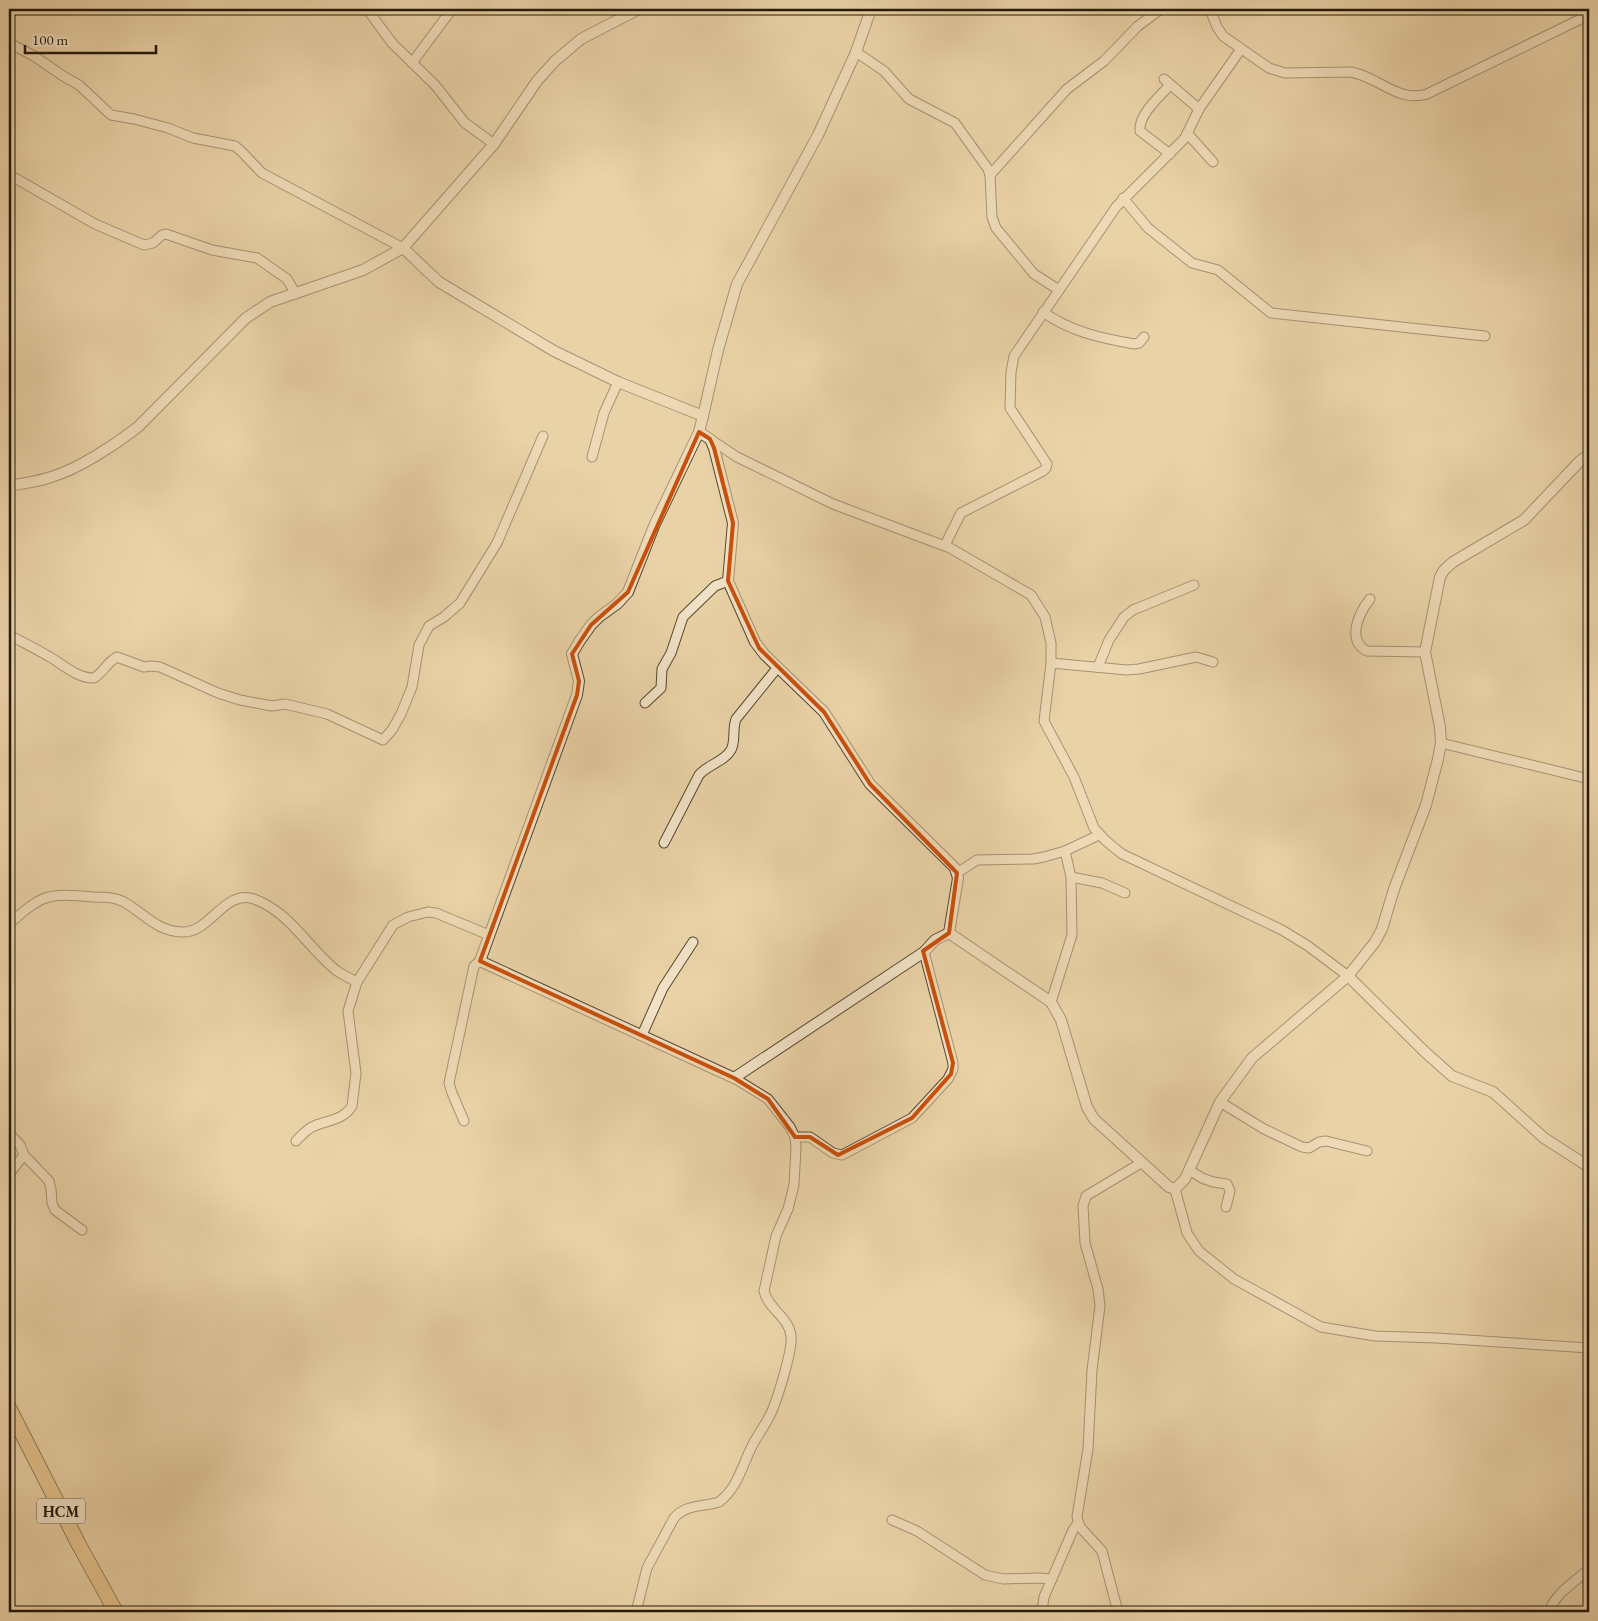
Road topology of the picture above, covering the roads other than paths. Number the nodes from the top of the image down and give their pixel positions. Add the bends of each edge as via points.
1 (367, 9) edge
2 (452, 9) edge
3 (639, 9) edge
4 (871, 9) edge
5 (1161, 9) edge
6 (1210, 9) edge
7 (625, 12) edge
8 (1589, 15) edge
9 (9, 43) edge
10 (1241, 50) junction
11 (856, 52) junction
12 (412, 63) junction
13 (1199, 109) junction
14 (1187, 133) junction
15 (494, 144) junction
16 (1170, 154) junction
17 (1213, 162) dead end
18 (990, 175) junction
19 (15, 178) dead end
20 (1123, 198) junction
21 (403, 248) junction
22 (1058, 290) junction
23 (296, 294) junction
24 (1043, 312) junction
25 (1485, 336) dead end
26 (1144, 337) dead end
27 (618, 382) junction
28 (703, 416) junction
29 (699, 432) junction
30 (543, 436) dead end
31 (710, 439) junction
32 (1589, 455) edge
33 (592, 457) dead end
34 (9, 486) edge
35 (945, 545) junction
36 (728, 581) junction
37 (1194, 585) dead end
38 (1370, 599) dead end
39 (9, 635) edge
40 (1425, 652) junction
41 (1212, 662) dead end
42 (1051, 663) junction
43 (778, 668) junction
44 (1098, 668) junction
45 (645, 703) dead end
46 (1441, 743) junction
47 (1589, 779) edge
48 (1099, 835) junction
49 (664, 842) dead end
50 (1065, 851) junction
51 (957, 873) junction
52 (1071, 878) junction
53 (1125, 893) dead end
54 (9, 924) edge
55 (949, 933) junction
56 (489, 935) junction
57 (693, 942) dead end
58 (924, 952) junction
59 (480, 961) junction
60 (1348, 976) junction
61 (357, 982) junction
62 (1051, 1002) junction
63 (642, 1035) junction
64 (734, 1078) junction
65 (1220, 1102) junction
66 (464, 1121) dead end
67 (9, 1133) edge
68 (795, 1137) junction
69 (296, 1141) dead end
70 (1367, 1151) dead end
71 (24, 1155) junction
72 (1142, 1163) junction
73 (1589, 1167) edge
74 (1189, 1170) junction
75 (9, 1174) edge
76 (1176, 1189) junction
77 (1226, 1206) dead end
78 (82, 1230) dead end
79 (1589, 1348) edge
80 (9, 1408) edge
81 (892, 1520) dead end
82 (1078, 1523) junction
83 (1589, 1569) edge
84 (1052, 1579) junction
85 (116, 1612) edge
86 (636, 1612) edge
87 (1042, 1612) edge
88 (1118, 1612) edge
89 (1549, 1612) edge

1 - 12 street via 392,43
2 - 12 street
3 - 7 street
4 - 11 street
5 - 18 street via 1138,26 1104,61 1067,89
6 - 10 street via 1223,36
7 - 15 street via 581,39 555,61 537,81
8 - 10 street via 1418,96 1403,95 1351,72 1277,71
9 - 21 street via 79,84 111,115 134,118 193,138 238,147 262,173
10 - 13 street
11 - 18 street via 884,71 909,99 955,123
11 - 28 street via 818,135 737,284
12 - 15 street via 468,126
13 - 14 street
13 - 16 street via 1167,82 1143,118 1140,131
14 - 16 street
14 - 17 street
15 - 21 street
16 - 20 street
18 - 22 street via 992,217 996,228 1034,274
19 - 23 street via 95,224 144,245 166,234 212,250 257,258 287,279
20 - 22 street
20 - 25 street via 1148,228 1192,263 1218,270 1271,313
21 - 23 street via 363,270
21 - 27 street via 440,282 554,351
22 - 24 street
23 - 34 street via 270,302 246,318 138,427 122,439 63,473
24 - 26 street via 1069,328 1091,336 1134,344
24 - 35 street via 1014,356 1009,403 1047,464 1046,468 961,513
27 - 28 street
27 - 33 street via 604,413
28 - 29 street
29 - 31 street
29 - 56 street via 654,526 628,592 591,625 572,654 579,681 577,696
30 - 39 street via 497,543 460,603 428,626 419,645 412,687 401,714 383,740 326,714 285,704 272,706 240,700 160,667 144,667 117,657 94,678 86,678
31 - 35 street via 736,457 833,504
31 - 36 street via 733,523
32 - 40 street via 1524,520 1444,570 1437,583
35 - 42 street via 1031,595 1048,626
36 - 43 street via 755,642
36 - 45 street via 715,586 683,617 662,669 662,688
37 - 44 street via 1133,610 1124,617 1109,640
38 - 40 street via 1357,620 1356,636 1363,649
40 - 46 street
41 - 44 street via 1196,657 1134,670
42 - 44 street
42 - 48 street via 1044,721 1074,777
43 - 49 street via 736,719 732,750 699,775
43 - 51 street via 824,712 870,784 951,863
46 - 47 street
46 - 60 street via 1426,805 1382,929
48 - 50 street
48 - 60 street via 1122,854 1282,930
50 - 51 street via 1033,859 977,860
50 - 52 street
51 - 55 street
52 - 53 street via 1102,883
52 - 62 street via 1072,935
54 - 61 street via 37,901 63,894 121,900 158,926 184,932 198,928 228,903 249,898 279,913 337,970
55 - 58 street via 935,940
55 - 62 street
56 - 59 street
56 - 61 street via 436,913 408,917 393,925
57 - 63 street via 663,988
58 - 64 street
58 - 68 street via 953,1063 948,1079 912,1118 845,1153 838,1155 810,1138
59 - 63 street
59 - 66 street via 474,966 449,1083
60 - 65 street via 1252,1058
60 - 73 street via 1452,1076 1493,1092 1544,1138
61 - 69 street via 348,1011 356,1073 352,1106 340,1117 313,1126
62 - 72 street via 1061,1020 1087,1107 1104,1129
63 - 64 street
64 - 68 street via 768,1099
65 - 70 street via 1302,1147 1309,1148 1326,1141
65 - 74 street
67 - 71 street
68 - 86 street via 794,1185 776,1236 764,1291 791,1333 790,1351 772,1412 752,1445 739,1478 722,1500 687,1508 674,1518 647,1568
71 - 75 street
71 - 78 street via 49,1181 55,1210
72 - 76 street via 1169,1188
72 - 82 street via 1086,1196 1083,1202 1085,1243 1100,1306
74 - 76 street
74 - 77 street via 1207,1180 1227,1184 1230,1191
76 - 79 street via 1187,1233 1199,1251 1234,1279 1321,1326 1375,1336
80 - 85 highway, HCM
81 - 84 street via 917,1531 985,1575 1003,1579
82 - 84 street
82 - 88 street via 1102,1551
83 - 89 street via 1560,1593
84 - 87 street

